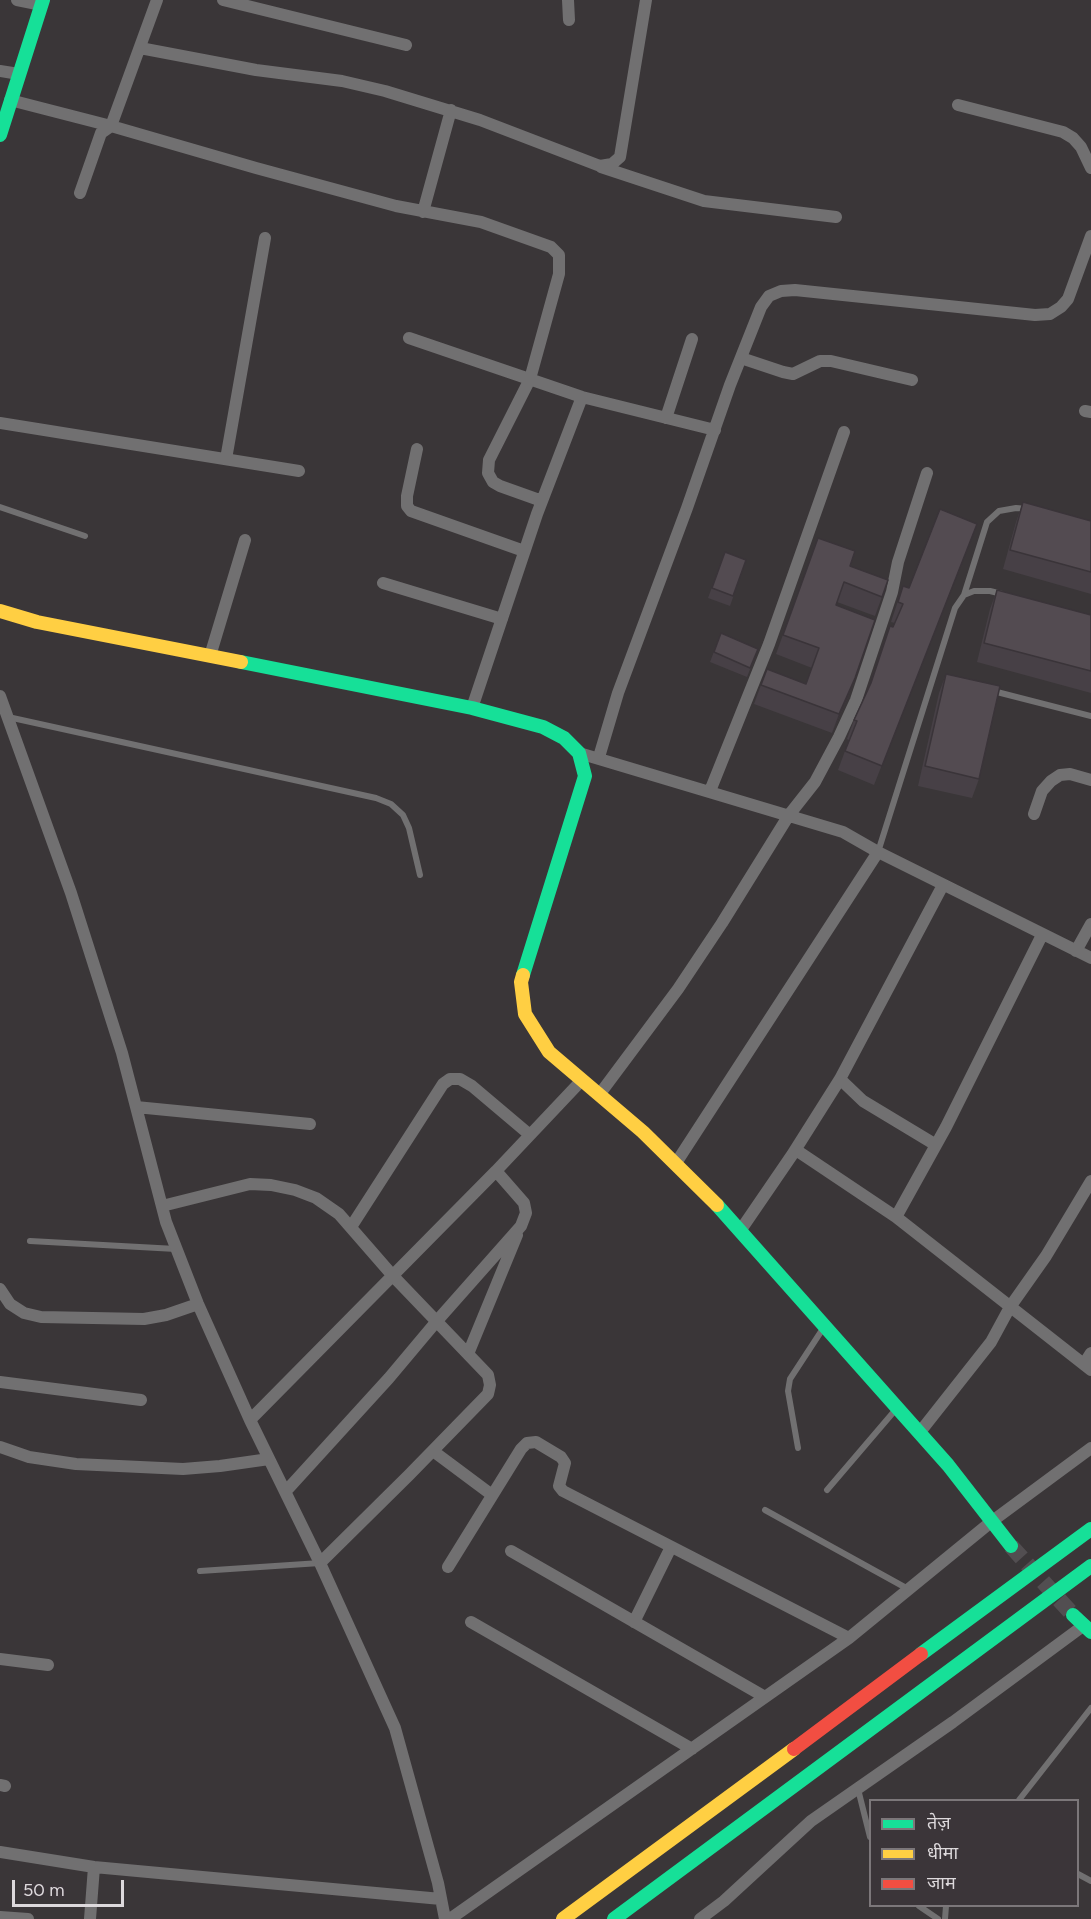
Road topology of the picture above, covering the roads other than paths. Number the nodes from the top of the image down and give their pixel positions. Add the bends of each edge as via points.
1 (17, 0) edge
2 (157, 0) edge
3 (223, 0) edge
4 (568, 0) edge
5 (646, 0) edge
6 (42, 2) edge
7 (569, 20) dead end
8 (406, 45) dead end
9 (140, 48) junction
10 (0, 71) edge
11 (19, 74) junction
12 (10, 100) junction
13 (958, 105) dead end
14 (451, 110) junction
15 (111, 126) junction
16 (0, 135) edge
17 (600, 166) junction
18 (1091, 168) edge
19 (80, 193) dead end
20 (423, 212) junction
21 (836, 217) dead end
22 (1091, 236) edge
23 (265, 238) dead end
24 (409, 338) dead end
25 (692, 339) dead end
26 (741, 358) junction
27 (530, 379) junction
28 (912, 380) dead end
29 (582, 397) junction
30 (666, 418) junction
31 (0, 423) edge
32 (715, 430) junction
33 (844, 432) dead end
34 (417, 449) dead end
35 (226, 459) junction
36 (299, 471) dead end
37 (927, 473) dead end
38 (542, 501) junction
39 (0, 507) edge
40 (1032, 509) edge
41 (85, 536) dead end
42 (245, 540) dead end
43 (524, 551) junction
44 (383, 583) dead end
45 (964, 595) junction
46 (1012, 596) edge
47 (0, 611) edge
48 (502, 620) junction
49 (210, 656) junction
50 (934, 675) junction
51 (945, 678) edge
52 (990, 690) edge
53 (0, 696) edge
54 (472, 708) junction
55 (1091, 716) edge
56 (8, 717) junction
57 (579, 753) junction
58 (599, 757) junction
59 (1091, 780) edge
60 (710, 791) junction
61 (1034, 814) dead end
62 (789, 815) junction
63 (878, 852) junction
64 (420, 875) dead end
65 (943, 885) junction
66 (1091, 924) edge
67 (1042, 935) junction
68 (1076, 951) junction
69 (1091, 958) edge
70 (840, 1078) junction
71 (582, 1080) junction
72 (599, 1095) junction
73 (136, 1107) junction
74 (310, 1124) dead end
75 (530, 1135) junction
76 (936, 1145) junction
77 (796, 1150) junction
78 (676, 1163) junction
79 (496, 1171) junction
80 (1091, 1181) edge
81 (162, 1206) junction
82 (896, 1217) junction
83 (521, 1226) junction
84 (351, 1227) junction
85 (740, 1231) junction
86 (30, 1241) dead end
87 (176, 1249) junction
88 (393, 1276) junction
89 (0, 1289) edge
90 (198, 1305) junction
91 (1010, 1307) junction
92 (436, 1322) junction
93 (824, 1327) junction
94 (1091, 1353) edge
95 (468, 1354) junction
96 (1087, 1367) edge
97 (0, 1382) edge
98 (141, 1400) dead end
99 (897, 1407) junction
100 (250, 1420) junction
101 (920, 1432) junction
102 (0, 1447) edge
103 (798, 1448) dead end
104 (1091, 1448) edge
105 (433, 1451) junction
106 (269, 1459) junction
107 (827, 1490) dead end
108 (286, 1491) junction
109 (492, 1495) junction
110 (765, 1510) dead end
111 (990, 1522) junction
112 (1091, 1529) edge
113 (1011, 1546) tunnel mouth
114 (671, 1547) junction
115 (511, 1551) dead end
116 (320, 1563) junction
117 (1091, 1566) edge
118 (447, 1567) dead end
119 (200, 1571) dead end
120 (908, 1589) junction
121 (1073, 1615) tunnel mouth
122 (471, 1622) dead end
123 (634, 1622) junction
124 (1087, 1629) edge
125 (849, 1638) junction
126 (0, 1659) edge
127 (48, 1665) dead end
128 (765, 1697) junction
129 (1091, 1708) edge
130 (692, 1749) junction
131 (858, 1789) junction
132 (1020, 1799) edge
133 (869, 1833) edge
134 (0, 1852) edge
135 (94, 1867) junction
136 (441, 1899) junction
137 (922, 1907) edge
138 (3, 1918) edge
139 (28, 1919) edge
140 (90, 1919) edge
141 (445, 1919) edge
142 (450, 1919) edge
143 (563, 1919) edge
144 (614, 1919) edge
145 (700, 1919) edge
146 (938, 1919) edge

1 - 6 street
2 - 9 street
3 - 8 street
4 - 7 street
5 - 17 street via 620,157 612,164
6 - 11 main road
9 - 14 street via 256,70 342,81
9 - 15 street
10 - 11 street
11 - 12 main road
12 - 15 street
12 - 16 main road
13 - 18 street via 1063,132 1081,147
14 - 17 street
14 - 20 street
15 - 19 street via 101,133
15 - 20 street
17 - 21 street via 704,201
20 - 27 street via 481,222 551,247 559,255 559,274
22 - 26 street via 1068,299 1050,314 780,291 761,307
23 - 35 street
24 - 27 street
25 - 30 street
26 - 28 street via 793,374 820,361 831,361
26 - 32 street
27 - 29 street
27 - 38 street via 489,460 488,473 500,486
29 - 30 street
29 - 38 street
30 - 32 street
31 - 35 street
32 - 58 street via 622,682
33 - 60 street via 769,644
34 - 43 street via 406,496 406,506 411,511
35 - 36 street
37 - 62 street via 856,700 815,783
38 - 43 street
39 - 41 lane
40 - 45 lane via 999,511 987,522
42 - 49 street
43 - 48 street
44 - 48 street
45 - 46 lane via 990,591
45 - 50 lane via 955,608
47 - 49 main road via 37,622
48 - 54 street
49 - 54 main road
50 - 51 lane
50 - 63 lane
52 - 55 lane
53 - 56 street
54 - 57 main road via 543,727 564,738
56 - 64 lane via 376,798 403,815
56 - 73 street via 75,905
57 - 58 street
57 - 71 main road via 585,776 521,982 525,1014 549,1052
58 - 60 street
59 - 61 street via 1060,775 1042,790
60 - 62 street
62 - 63 street via 843,832
62 - 72 street via 684,980
63 - 65 street
63 - 78 street
65 - 67 street
65 - 70 street
66 - 68 street
67 - 68 street
67 - 76 street
68 - 69 street
70 - 76 street via 863,1101
70 - 77 street
71 - 72 main road
71 - 75 street
72 - 78 main road
73 - 74 street
73 - 81 street
75 - 79 street
75 - 84 street via 472,1086 460,1079 450,1079 443,1084
76 - 82 street
77 - 82 street
77 - 85 street
78 - 85 main road
79 - 83 street via 524,1203 526,1213
79 - 88 street
80 - 91 street
81 - 84 street via 250,1184 271,1185 316,1198
81 - 87 street
82 - 91 street
83 - 92 street
83 - 95 street
84 - 88 street
85 - 93 main road
86 - 87 lane
87 - 90 street
88 - 92 street
88 - 100 street
89 - 90 street via 10,1304 41,1317 144,1319
90 - 100 street
91 - 96 street
91 - 101 street via 991,1342
92 - 95 street
92 - 108 street
93 - 99 main road
93 - 103 lane via 790,1379 788,1391
94 - 96 street
95 - 105 street via 488,1376 488,1394
97 - 98 street
99 - 101 main road
99 - 107 lane
100 - 106 street
101 - 111 main road
102 - 106 street via 29,1457 76,1464 183,1468
104 - 111 street
105 - 109 street
105 - 116 street
106 - 108 street
108 - 116 street
109 - 114 street via 521,1449 536,1442 565,1463 559,1485 563,1491
109 - 118 street
110 - 120 lane
111 - 113 main road
111 - 120 street
112 - 143 main road
114 - 123 street
114 - 125 street
115 - 123 street
116 - 119 lane
116 - 136 street via 395,1728
117 - 144 main road
120 - 125 street
121 - 124 main road
122 - 130 street
123 - 128 street
124 - 131 street
125 - 128 street
126 - 127 street
128 - 130 street
129 - 132 lane
130 - 142 street
131 - 133 lane
131 - 145 street via 811,1821
134 - 135 street
135 - 136 street
135 - 140 street
136 - 141 street
137 - 146 lane
138 - 139 street

